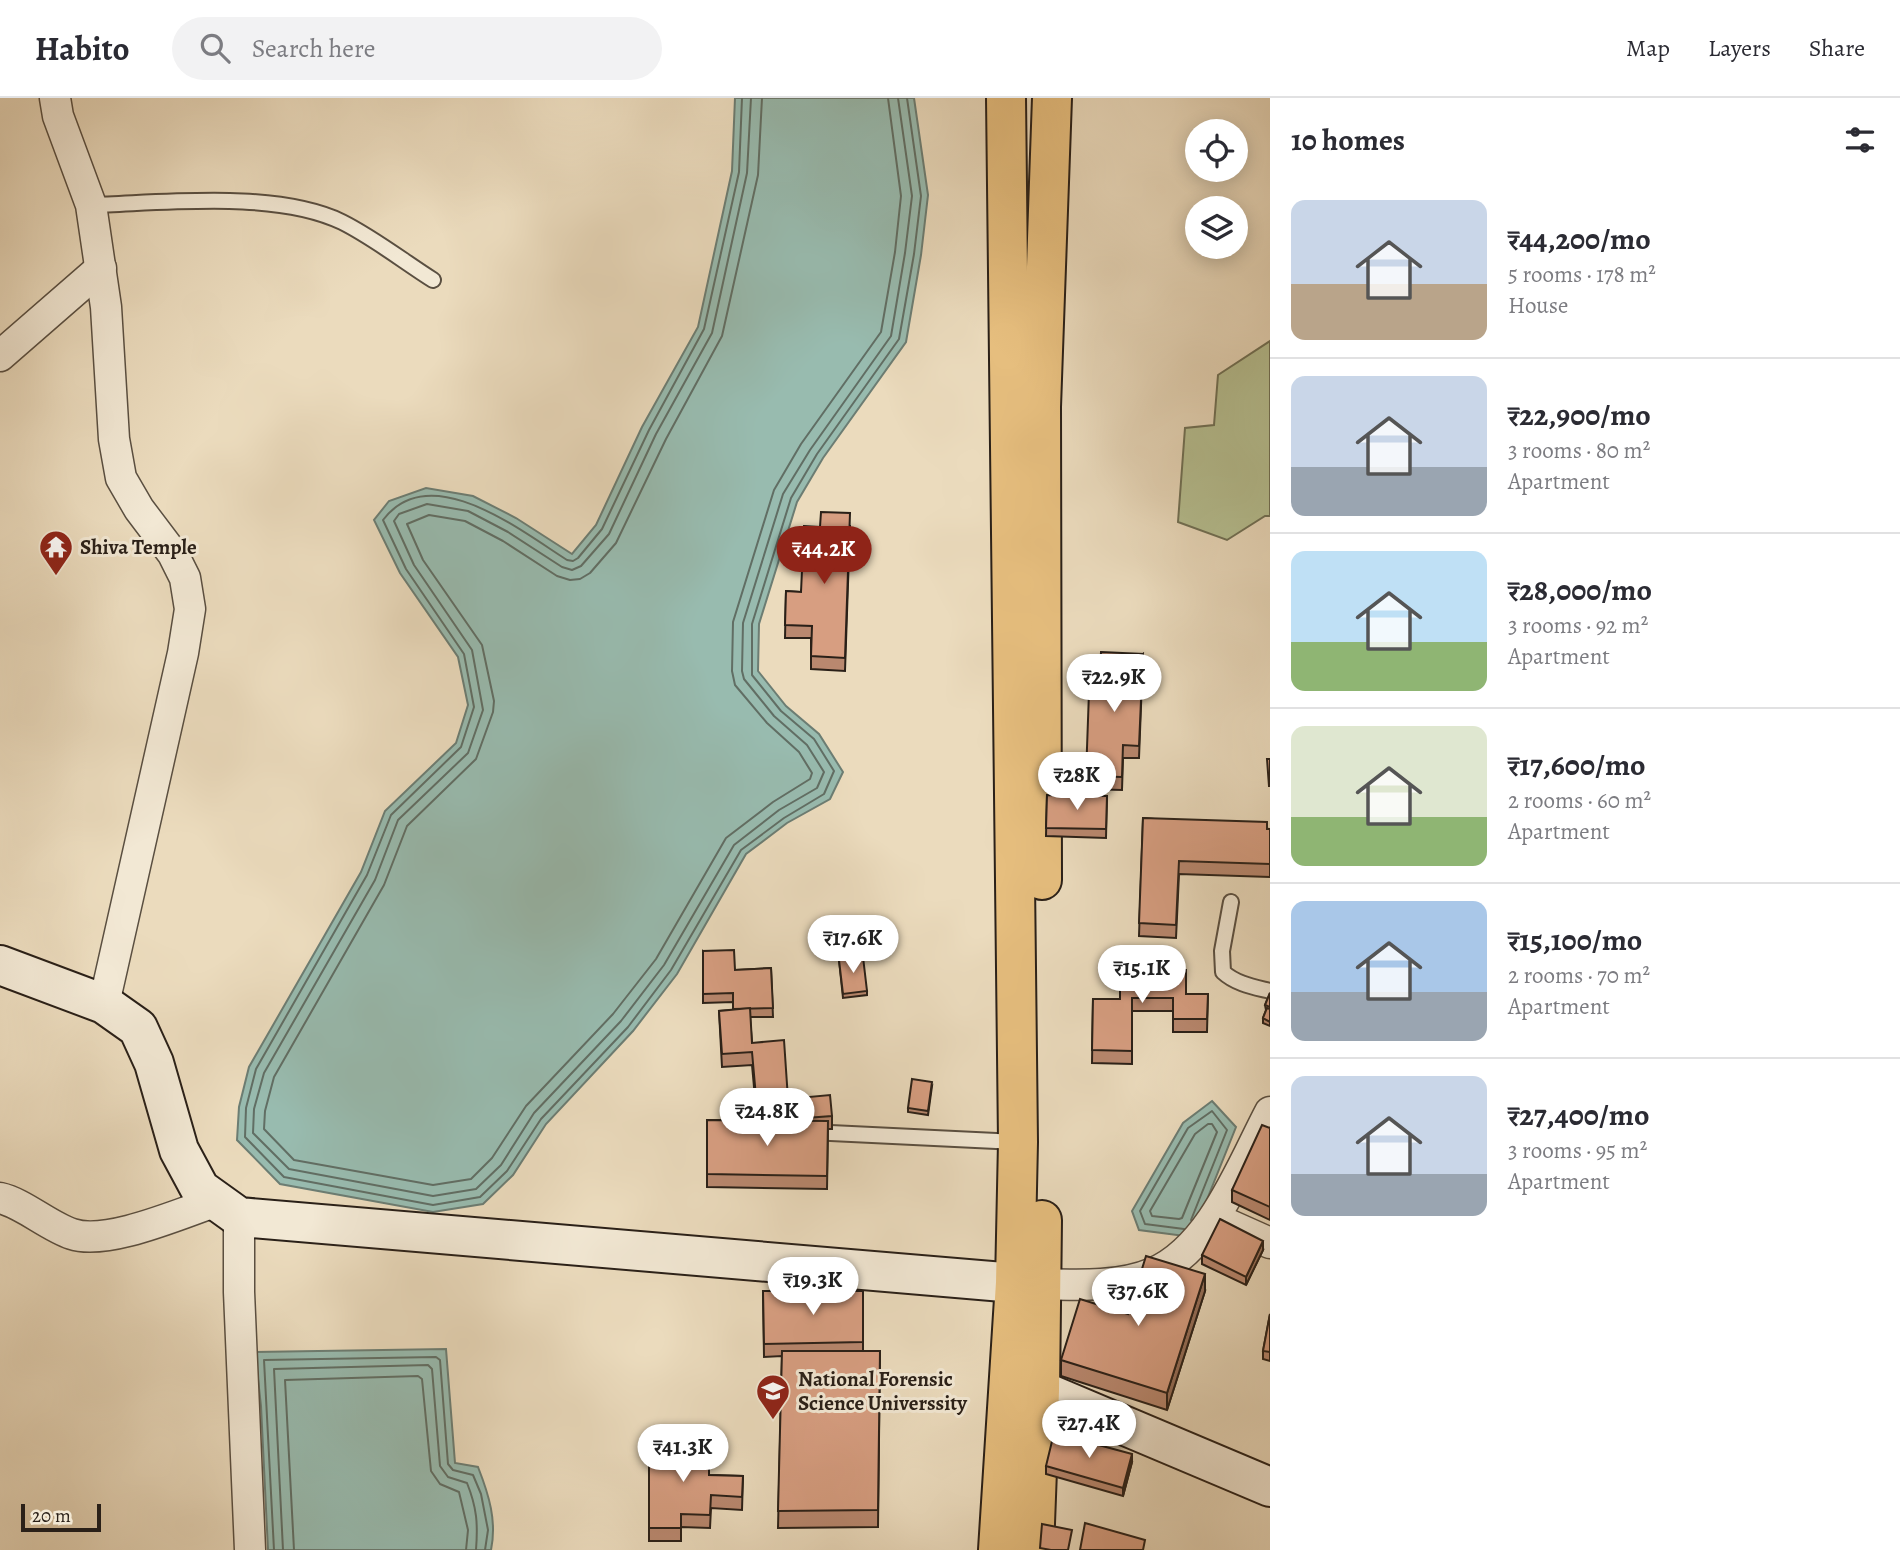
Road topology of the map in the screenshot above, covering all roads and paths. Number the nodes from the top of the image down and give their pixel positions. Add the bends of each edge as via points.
1 (55, 98) edge
2 (1006, 98) edge
3 (1052, 98) edge
4 (91, 205) junction
5 (101, 268) junction
6 (433, 279) dead end
7 (0, 356) edge
8 (1231, 902) dead end
9 (0, 965) edge
10 (1270, 991) edge
11 (104, 1004) junction
12 (1270, 1112) edge
13 (791, 1132) edge
14 (1018, 1142) junction
15 (0, 1198) edge
16 (228, 1209) junction
17 (1214, 1218) junction
18 (1270, 1243) edge
19 (1028, 1284) junction
20 (1040, 1390) junction
21 (1270, 1487) edge
22 (250, 1550) edge
23 (998, 1550) edge
24 (1034, 1550) edge

1 - 4 street
2 - 14 main road
3 - 19 main road via 1041,407
4 - 5 street
4 - 6 lane via 230,202 309,210 342,222
5 - 7 street
5 - 11 street via 121,478 179,566 190,609
8 - 10 lane via 1223,972
9 - 11 street
11 - 16 street via 138,1028 154,1063 179,1150 200,1189
12 - 17 street
13 - 14 lane
14 - 19 main road
15 - 16 street via 89,1238
16 - 19 street via 298,1224
16 - 22 street via 239,1292
17 - 18 street
17 - 19 street via 1181,1257 1153,1274 1110,1283
19 - 20 main road
19 - 23 main road
20 - 21 street
20 - 24 main road

